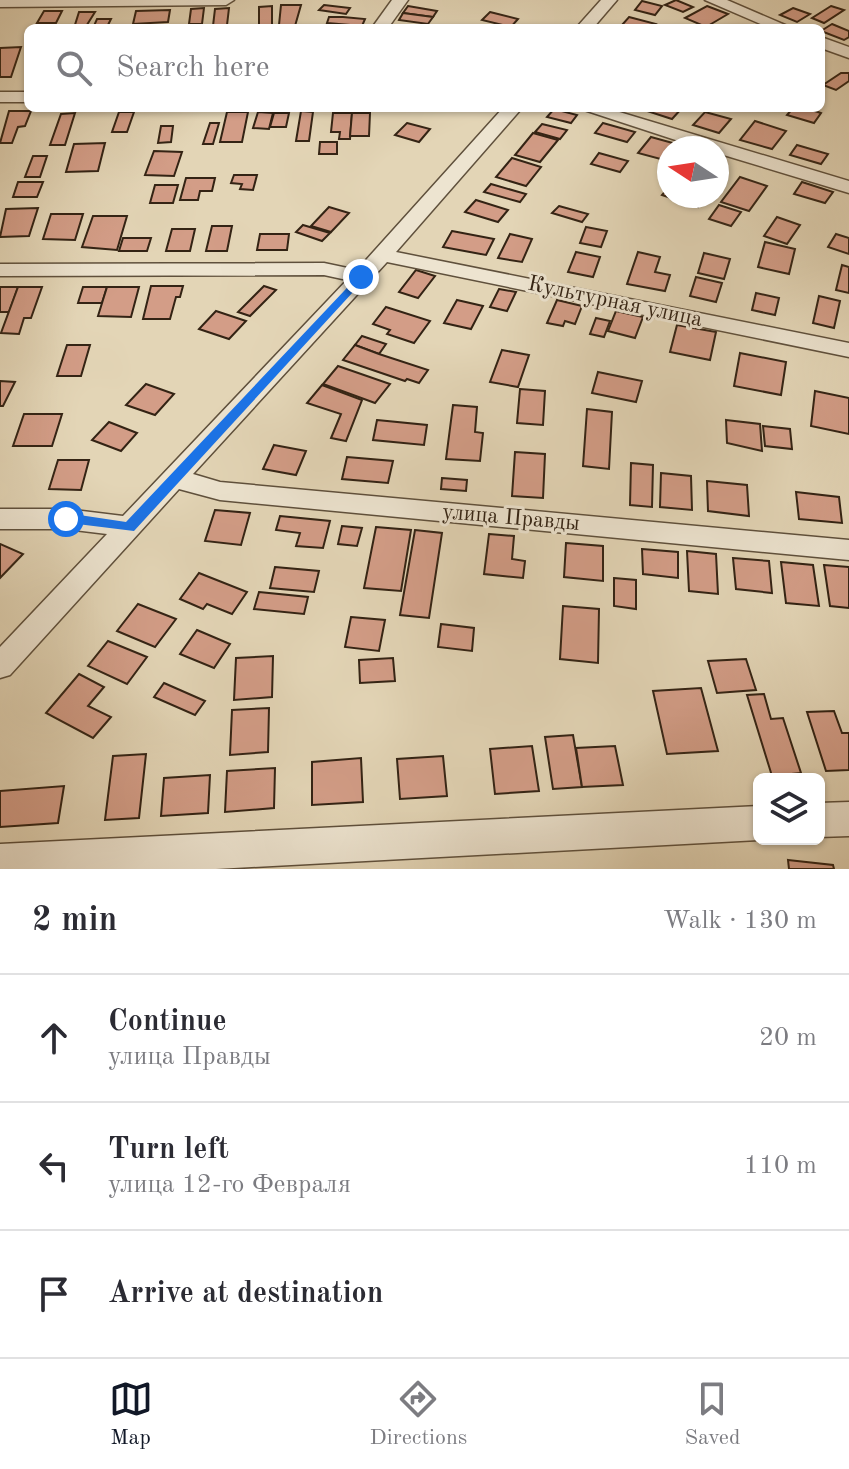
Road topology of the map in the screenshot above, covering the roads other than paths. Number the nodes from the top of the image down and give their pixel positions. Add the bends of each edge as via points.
1 (226, 0) edge
2 (400, 0) edge
3 (609, 0) edge
4 (713, 0) edge
5 (0, 2) edge
6 (383, 24) edge
7 (588, 24) edge
8 (774, 24) edge
9 (825, 44) edge
10 (849, 53) edge
11 (0, 97) edge
12 (24, 97) edge
13 (509, 112) edge
14 (600, 112) edge
15 (849, 187) edge
16 (382, 255) junction
17 (0, 270) edge
18 (361, 277) junction
19 (849, 350) edge
20 (175, 479) junction
21 (0, 519) edge
22 (129, 527) junction
23 (849, 550) edge
24 (0, 666) edge
25 (849, 819) edge
26 (825, 820) edge
27 (753, 823) edge
28 (0, 862) edge

1 - 5 street
2 - 6 street
3 - 7 street
4 - 8 street
9 - 10 street
11 - 12 street
13 - 16 street
14 - 15 street
16 - 18 street
16 - 19 street, Культурная улица
17 - 18 street via 324,269
18 - 20 street
20 - 22 street
20 - 23 street, улица Правды via 220,491
21 - 22 street via 66,519
22 - 24 street
25 - 26 street
27 - 28 street

